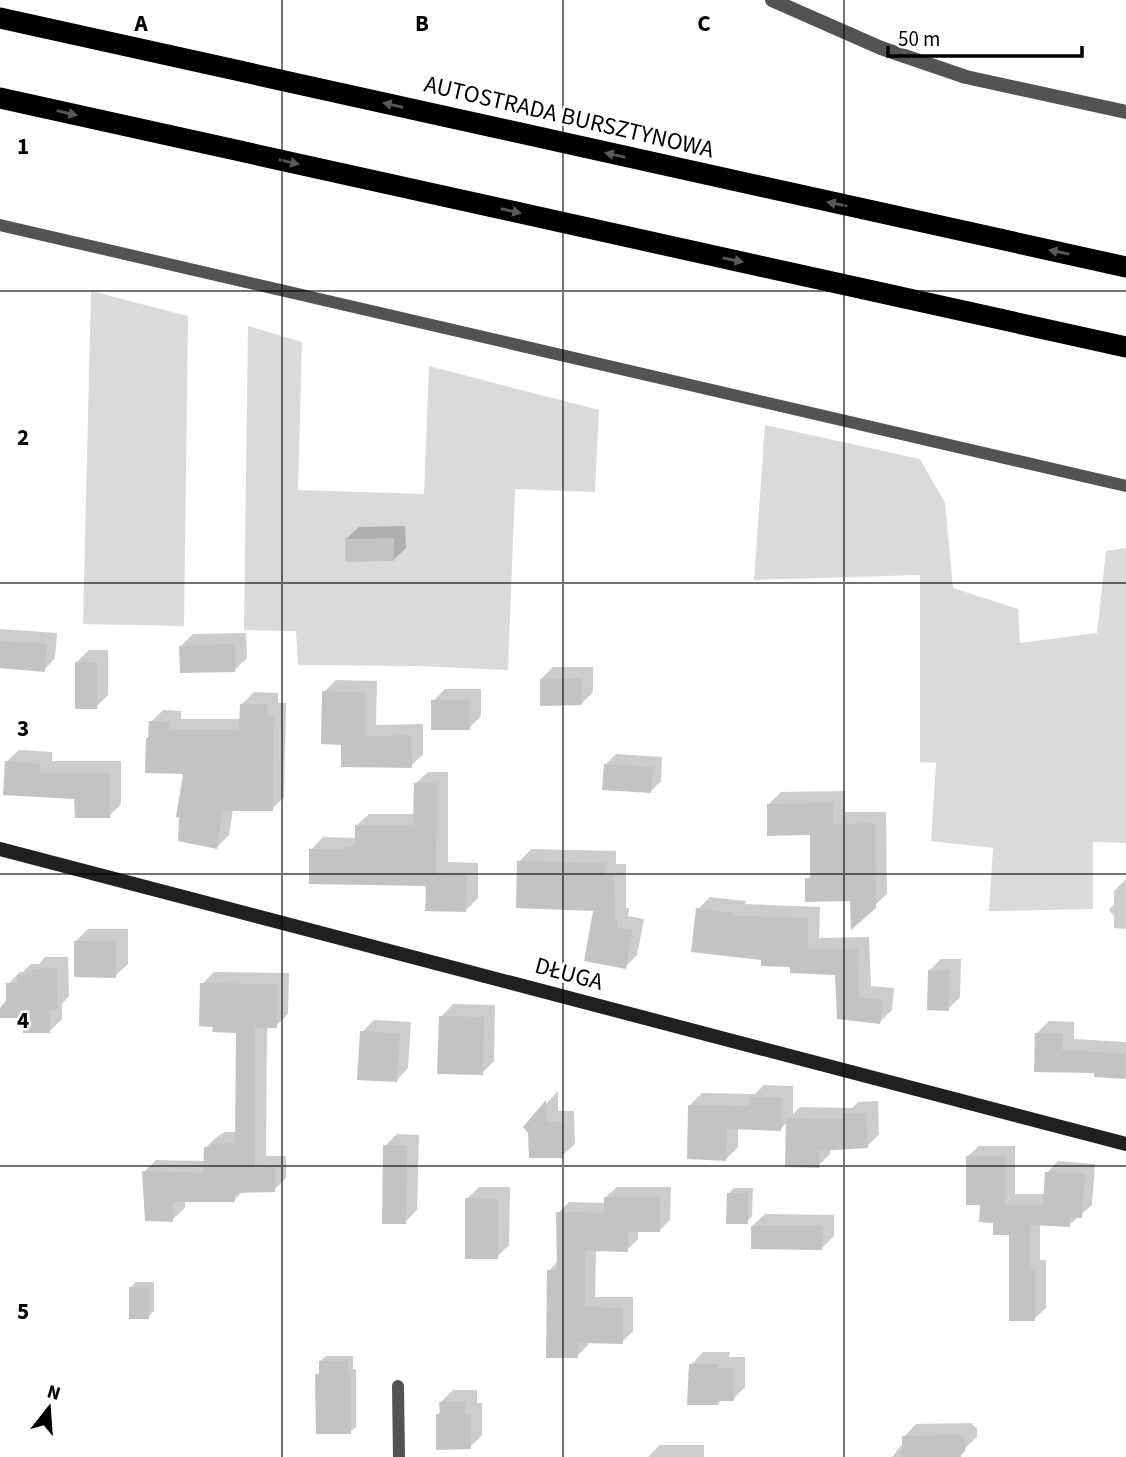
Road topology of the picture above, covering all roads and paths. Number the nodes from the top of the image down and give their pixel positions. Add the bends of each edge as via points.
1 (772, 0) edge
2 (0, 18) edge
3 (0, 98) edge
4 (1126, 112) edge
5 (0, 225) edge
6 (1126, 267) edge
7 (1126, 346) edge
8 (1126, 486) edge
9 (0, 849) edge
10 (1126, 1144) edge
11 (398, 1386) dead end
12 (399, 1457) edge

1 - 4 street via 881,48 966,77
6 -> 2 highway, AUTOSTRADA BURSZTYNOWA
3 -> 7 highway
5 - 8 lane
9 - 10 street, DŁUGA
11 - 12 lane

